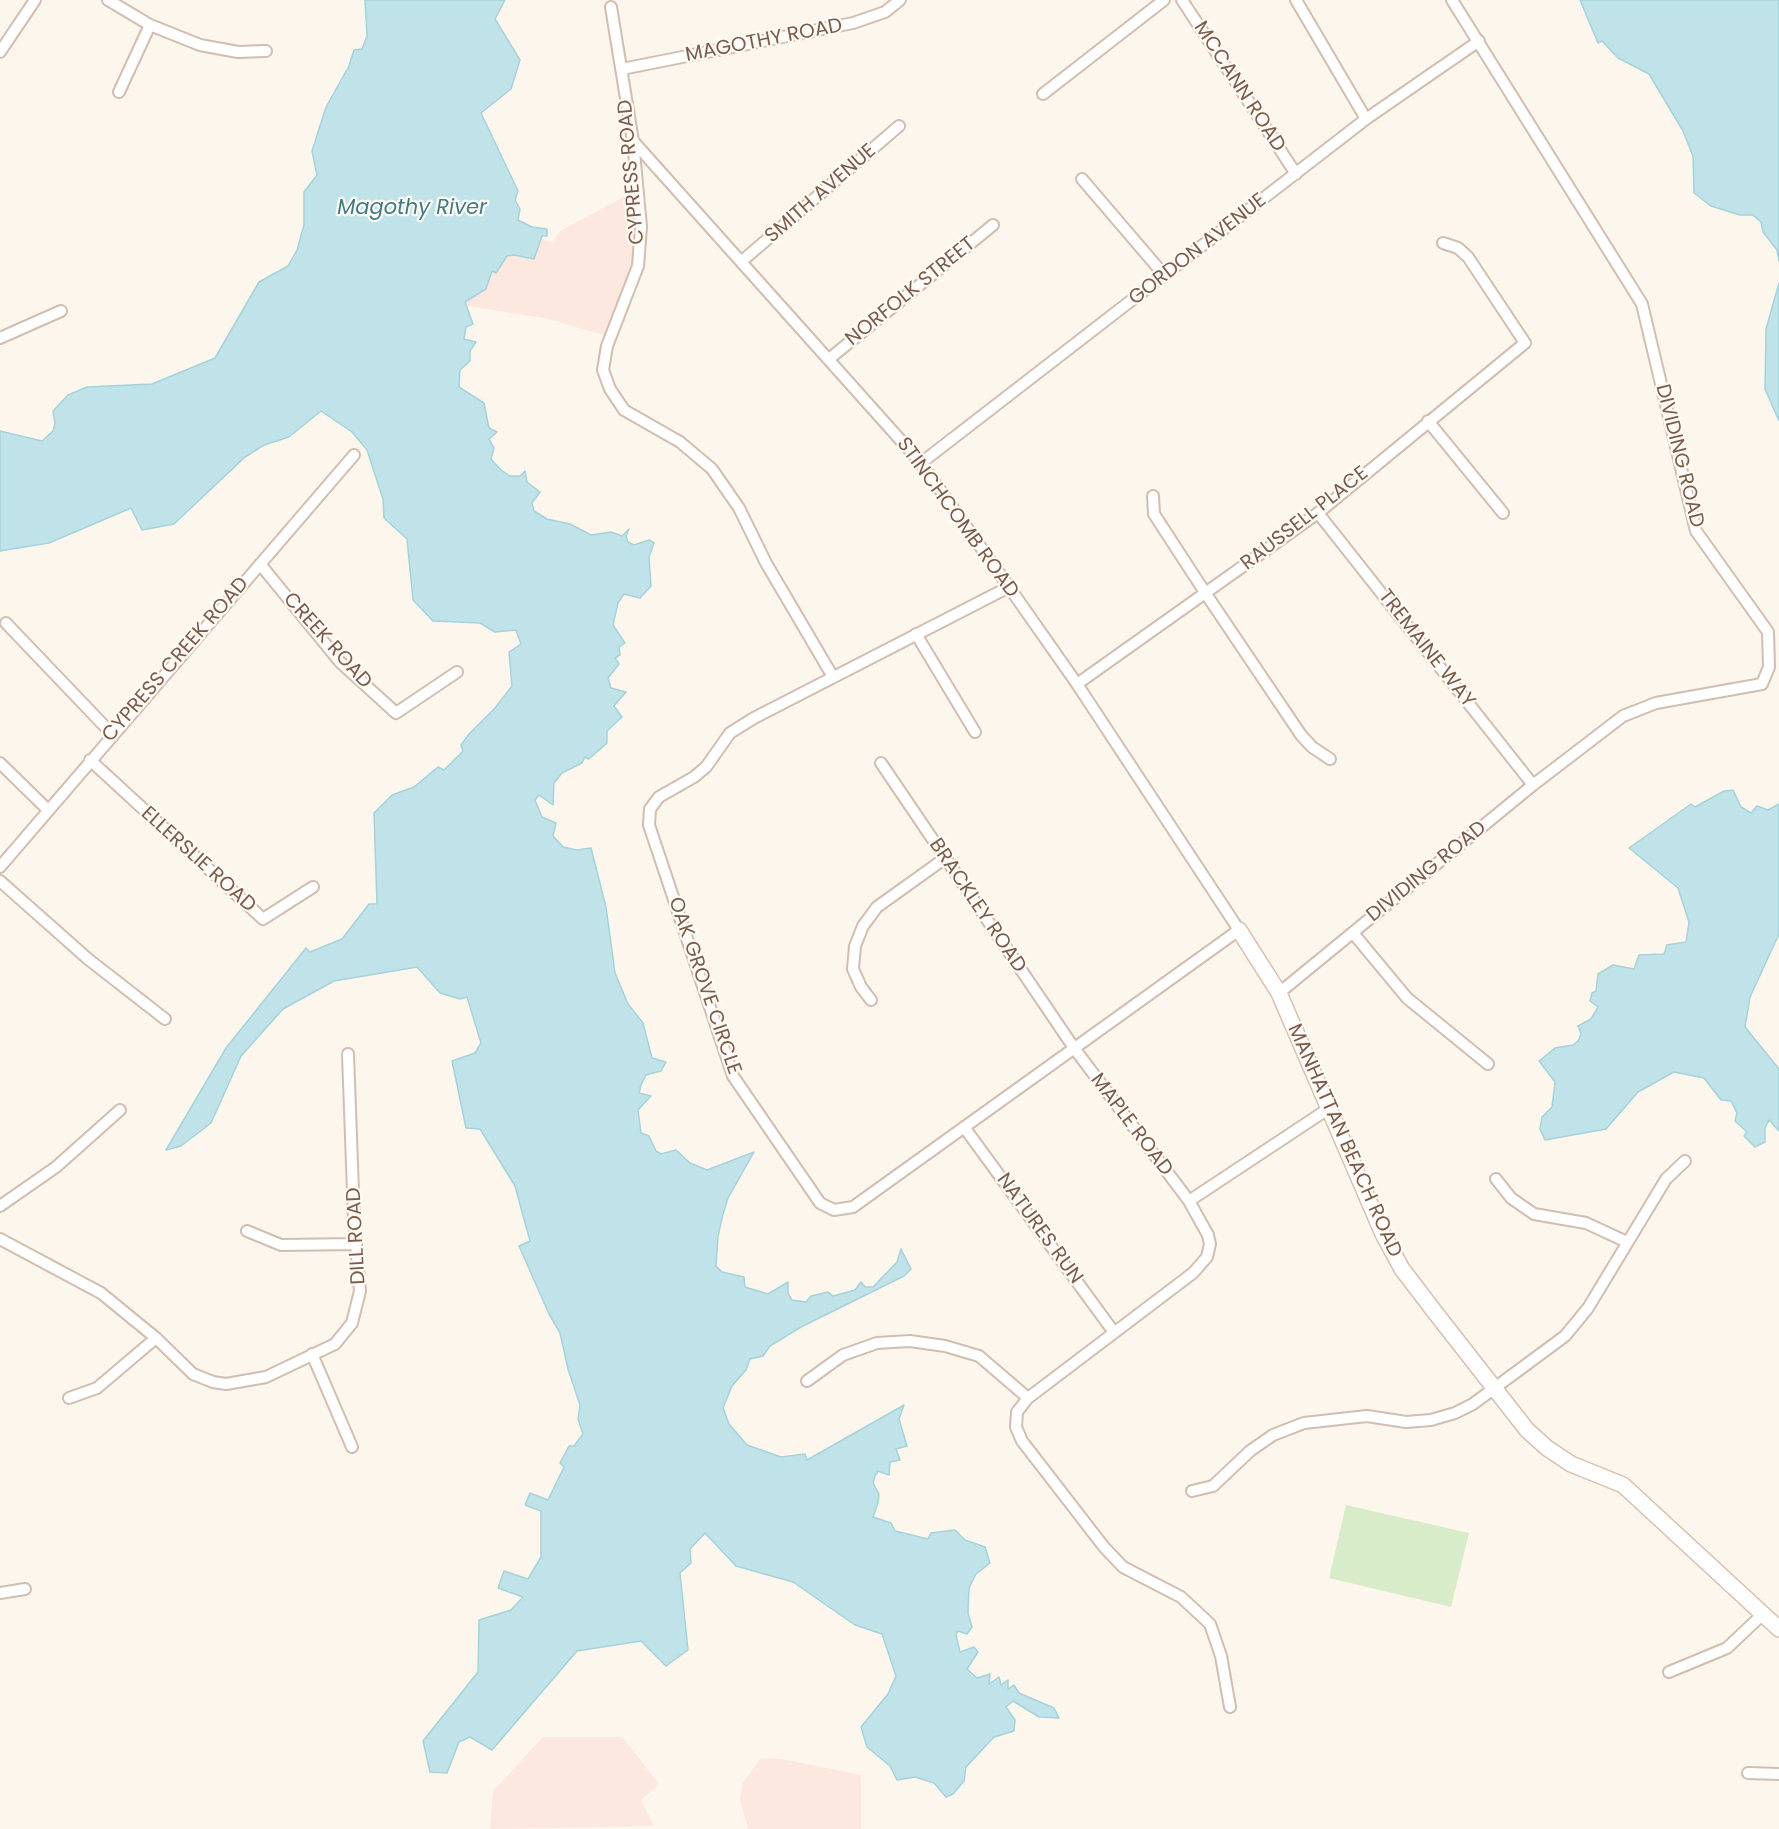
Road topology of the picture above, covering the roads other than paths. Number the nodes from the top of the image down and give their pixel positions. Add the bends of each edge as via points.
1 (35, 0) edge
2 (108, 0) edge
3 (900, 0) edge
4 (1164, 0) edge
5 (1182, 0) edge
6 (1296, 0) edge
7 (1452, 0) edge
8 (611, 7) dead end
9 (150, 25) junction
10 (1479, 41) junction
11 (266, 51) dead end
12 (0, 52) edge
13 (622, 69) junction
14 (119, 92) dead end
15 (1043, 94) dead end
16 (1366, 119) junction
17 (899, 126) dead end
18 (633, 141) junction
19 (1296, 174) junction
20 (1082, 179) dead end
21 (993, 225) dead end
22 (1443, 243) dead end
23 (742, 261) junction
24 (1165, 276) junction
25 (60, 311) dead end
26 (0, 338) edge
27 (829, 359) junction
28 (1428, 421) junction
29 (354, 455) dead end
30 (921, 463) junction
31 (1153, 496) dead end
32 (1318, 513) junction
33 (1503, 513) dead end
34 (260, 564) junction
35 (1009, 587) junction
36 (1206, 594) junction
37 (6, 623) dead end
38 (916, 634) junction
39 (457, 672) dead end
40 (833, 677) junction
41 (1077, 684) junction
42 (975, 732) dead end
43 (112, 734) junction
44 (1330, 759) dead end
45 (90, 760) junction
46 (0, 763) edge
47 (881, 763) dead end
48 (1533, 785) junction
49 (47, 809) junction
50 (944, 859) junction
51 (0, 867) edge
52 (0, 881) edge
53 (313, 887) dead end
54 (1239, 930) junction
55 (1353, 933) junction
56 (1279, 993) junction
57 (871, 1000) dead end
58 (165, 1018) dead end
59 (1074, 1048) junction
60 (348, 1054) dead end
61 (1488, 1064) dead end
62 (1328, 1109) junction
63 (120, 1110) dead end
64 (964, 1126) junction
65 (1685, 1161) dead end
66 (1496, 1179) dead end
67 (1189, 1201) junction
68 (0, 1206) edge
69 (247, 1231) dead end
70 (0, 1239) edge
71 (1628, 1242) junction
72 (356, 1244) junction
73 (1113, 1331) junction
74 (156, 1338) junction
75 (312, 1354) junction
76 (807, 1381) dead end
77 (1494, 1387) junction
78 (69, 1398) dead end
79 (1028, 1398) junction
80 (352, 1447) dead end
81 (1192, 1491) dead end
82 (25, 1589) dead end
83 (0, 1593) edge
84 (1773, 1625) edge
85 (1669, 1672) dead end
86 (1230, 1707) dead end
87 (1748, 1773) dead end
88 (1779, 1773) edge

1 - 12 street
2 - 9 street
3 - 13 street, MAGOTHY ROAD via 885,12 853,23
4 - 15 street
5 - 19 street, MCCANN ROAD
6 - 16 street
7 - 10 street, DIVIDING ROAD
8 - 13 street, CYPRESS ROAD
9 - 11 street via 222,51
9 - 14 street
10 - 16 street, GORDON AVENUE
10 - 48 street, DIVIDING ROAD via 1641,304 1696,531 1768,632 1769,667 1762,684 1656,703 1623,716
13 - 18 street, CYPRESS ROAD
16 - 19 street, GORDON AVENUE
17 - 23 street, SMITH AVENUE
18 - 23 street, STINCHCOMB ROAD
18 - 40 street, CYPRESS ROAD via 641,227 638,266 607,346 603,370 610,389 624,410 680,442 712,469 739,508 766,563
19 - 24 street, GORDON AVENUE
20 - 24 street
21 - 27 street, NORFOLK STREET
22 - 28 street, RAUSSELL PLACE via 1468,257 1525,343
23 - 27 street, STINCHCOMB ROAD
24 - 30 street, GORDON AVENUE
25 - 26 street
27 - 30 street, STINCHCOMB ROAD
28 - 32 street, RAUSSELL PLACE
28 - 33 street
29 - 34 street, CYPRESS CREEK ROAD
30 - 35 street, STINCHCOMB ROAD
31 - 36 street via 1154,514
32 - 36 street, RAUSSELL PLACE
32 - 48 street, TREMAINE WAY
34 - 39 street, CREEK ROAD via 340,662 396,713
34 - 43 street, CYPRESS CREEK ROAD
35 - 38 street, OAK GROVE CIRCLE
35 - 41 street, STINCHCOMB ROAD
36 - 41 street, RAUSSELL PLACE
36 - 44 street via 1301,735
37 - 43 street
38 - 40 street, OAK GROVE CIRCLE
38 - 42 street
40 - 64 street, OAK GROVE CIRCLE via 730,733 700,772 659,797 650,809 649,825 733,1076 820,1203 834,1210 853,1207
41 - 54 street, STINCHCOMB ROAD
43 - 45 street, CYPRESS CREEK ROAD
45 - 49 street, CYPRESS CREEK ROAD
45 - 53 street, ELLERSLIE ROAD via 263,919
46 - 49 street
47 - 50 street, BRACKLEY ROAD
48 - 55 street, DIVIDING ROAD
49 - 51 street, CYPRESS CREEK ROAD
50 - 57 street via 877,907 863,926 855,946 853,969
50 - 59 street, BRACKLEY ROAD
52 - 58 street via 88,958
54 - 56 street, MANHATTAN BEACH ROAD
54 - 59 street, OAK GROVE CIRCLE
55 - 56 street, DIVIDING ROAD
55 - 61 street via 1407,998
56 - 62 street, MANHATTAN BEACH ROAD
59 - 64 street, OAK GROVE CIRCLE
59 - 67 street, MAPLE ROAD
60 - 72 street, DILL ROAD
62 - 67 street
62 - 77 street, MANHATTAN BEACH ROAD via 1402,1269
63 - 68 street via 56,1167
64 - 73 street, NATURES RUN
65 - 71 street via 1666,1179
66 - 71 street via 1511,1197 1534,1214 1586,1223
67 - 73 street, MAPLE ROAD via 1208,1235 1207,1257 1194,1273
69 - 72 street via 281,1245
70 - 74 street, DILL ROAD via 101,1293
71 - 77 street via 1588,1308 1565,1335
72 - 75 street, DILL ROAD via 360,1291 352,1323 335,1344
73 - 79 street, MAPLE ROAD
74 - 75 street, DILL ROAD via 193,1374 220,1384 266,1377
74 - 78 street via 97,1388
75 - 80 street
76 - 79 street via 843,1355 877,1343 910,1341 979,1356
77 - 81 street via 1473,1404 1431,1420 1406,1422 1367,1416 1304,1423 1273,1435 1213,1486
77 - 84 street, MANHATTAN BEACH ROAD via 1527,1430 1547,1448 1576,1467 1623,1485
79 - 86 street via 1017,1412 1016,1427 1022,1441 1104,1547 1123,1567 1181,1597 1210,1624 1221,1656
82 - 83 street
84 - 85 street
87 - 88 street

